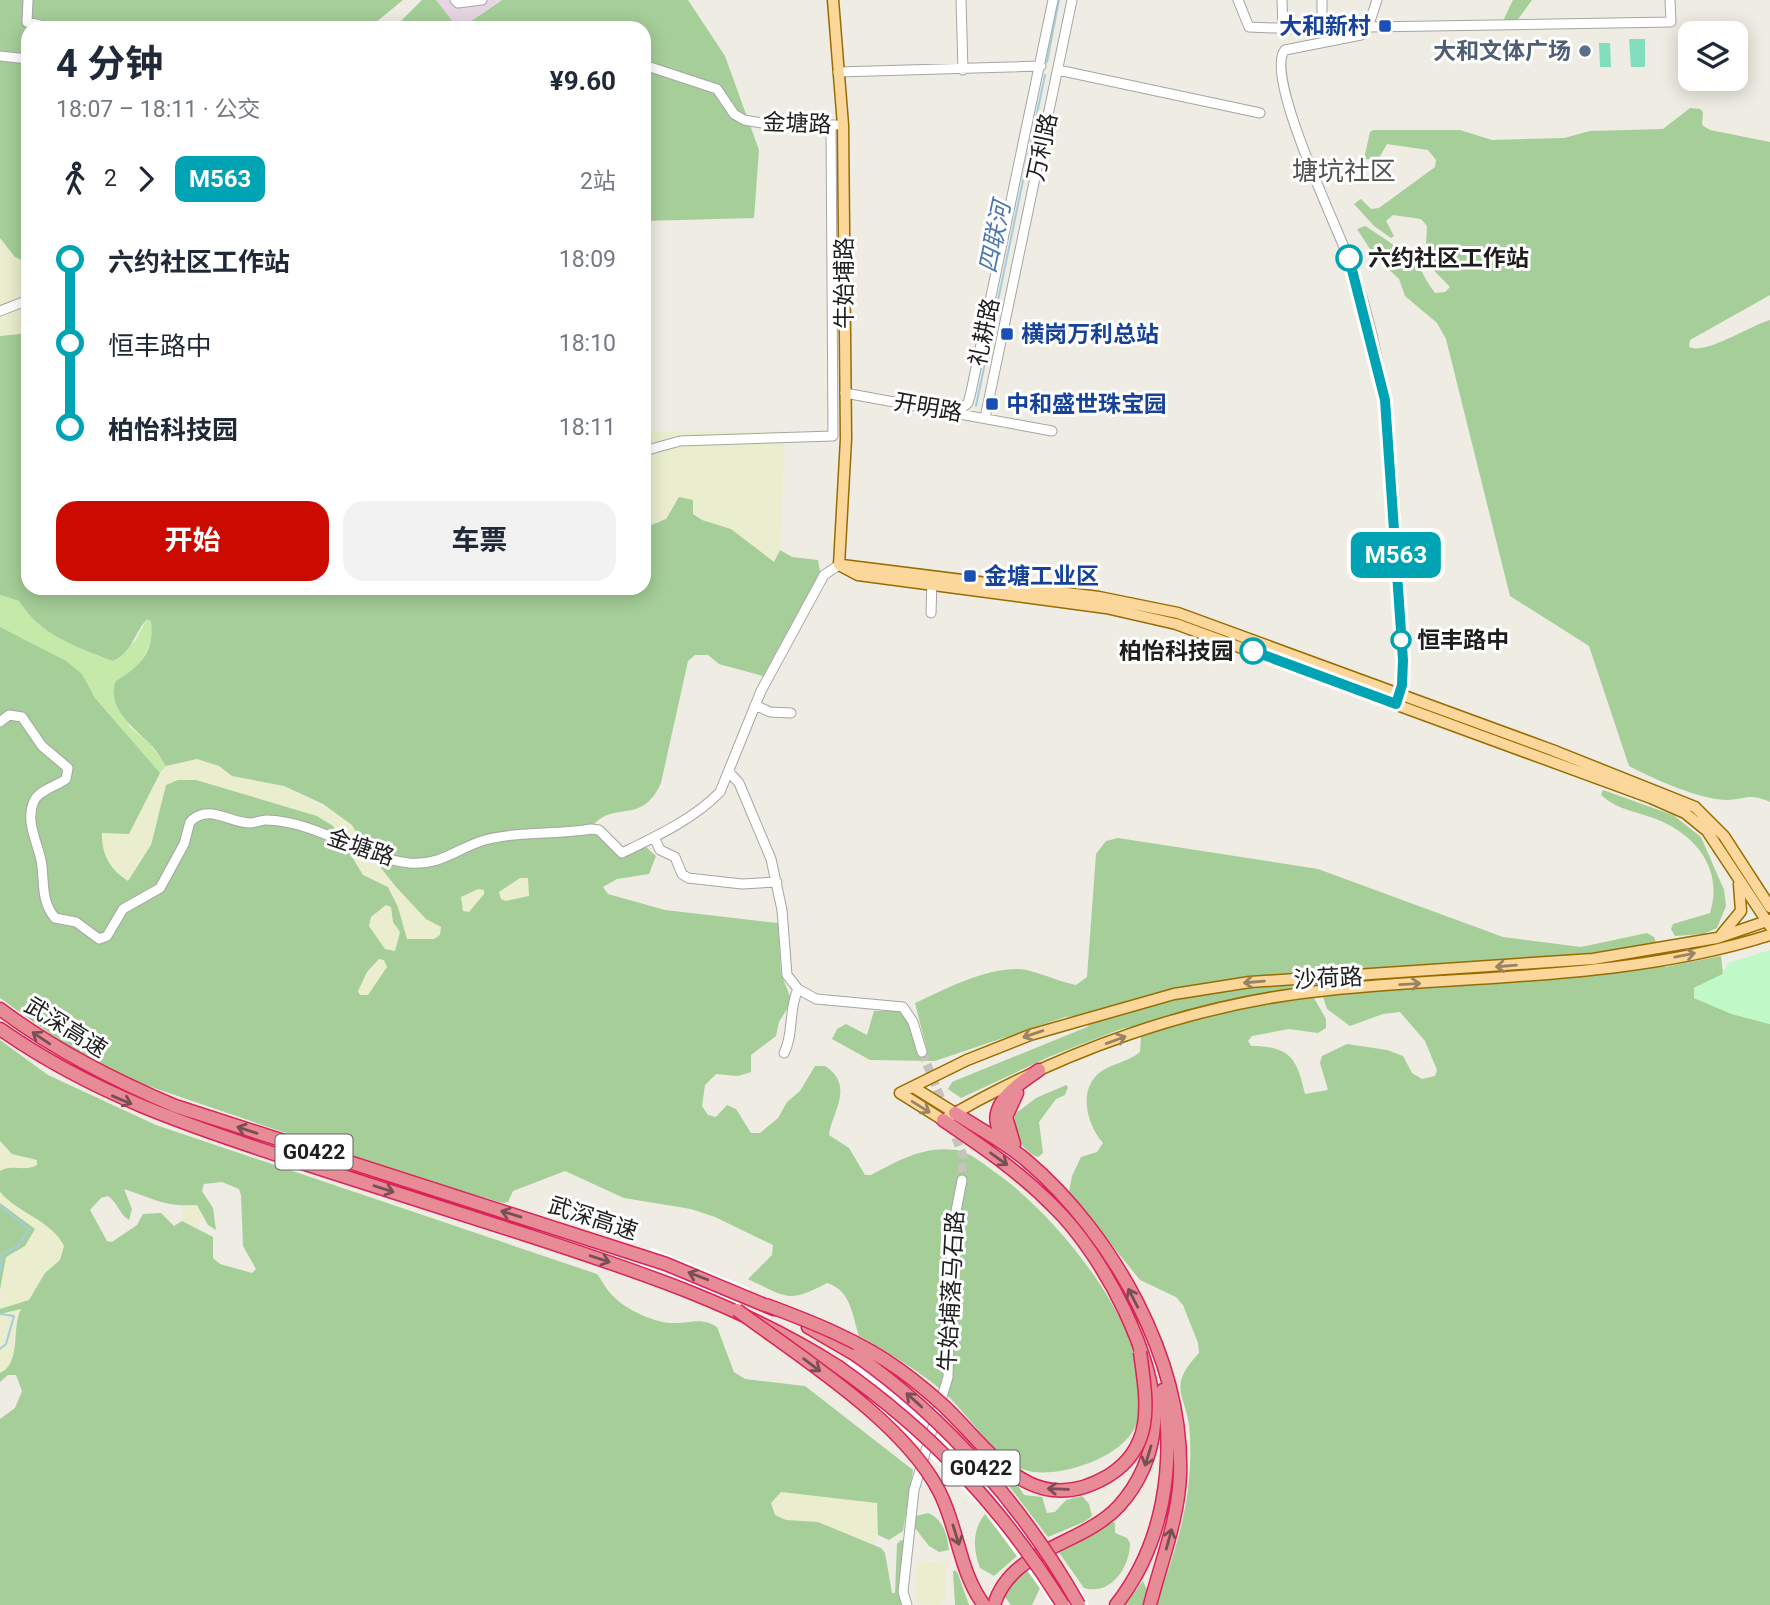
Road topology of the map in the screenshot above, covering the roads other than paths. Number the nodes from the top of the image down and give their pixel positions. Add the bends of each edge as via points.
1 (28, 0) edge
2 (455, 0) edge
3 (482, 0) edge
4 (833, 0) edge
5 (961, 0) edge
6 (1054, 0) edge
7 (1072, 0) edge
8 (1237, 0) edge
9 (1282, 0) edge
10 (1322, 0) edge
11 (1377, 0) edge
12 (1670, 0) edge
13 (27, 21) edge
14 (1367, 27) junction
15 (1283, 29) junction
16 (0, 56) edge
17 (21, 58) edge
18 (1041, 66) junction
19 (651, 67) edge
20 (962, 70) junction
21 (1058, 70) junction
22 (838, 72) junction
23 (1260, 113) dead end
24 (831, 125) junction
25 (843, 125) junction
26 (21, 303) edge
27 (0, 311) edge
28 (845, 393) junction
29 (957, 412) junction
30 (985, 418) junction
31 (1052, 430) dead end
32 (651, 450) edge
33 (839, 565) junction
34 (932, 580) junction
35 (931, 613) dead end
36 (1397, 700) junction
37 (755, 705) junction
38 (791, 713) dead end
39 (0, 722) edge
40 (729, 772) junction
41 (654, 837) junction
42 (1737, 867) junction
43 (777, 882) junction
44 (1770, 894) edge
45 (1770, 907) edge
46 (1768, 923) edge
47 (1770, 936) edge
48 (1717, 938) junction
49 (798, 989) junction
50 (0, 1009) edge
51 (0, 1029) edge
52 (922, 1052) tunnel mouth
53 (784, 1053) dead end
54 (1039, 1070) junction
55 (913, 1087) junction
56 (955, 1113) junction
57 (943, 1120) junction
58 (1022, 1157) junction
59 (962, 1181) tunnel mouth
60 (766, 1305) junction
61 (737, 1310) junction
62 (1150, 1335) junction
63 (1140, 1352) junction
64 (907, 1605) edge
65 (984, 1605) edge
66 (993, 1605) edge
67 (1063, 1605) edge
68 (1079, 1605) edge
69 (1116, 1605) edge
70 (1150, 1605) edge

1 - 13 street
2 - 3 street via 471,4
4 - 22 main road, 牛始埔路
5 - 20 street
6 - 18 street, 礼耕路
7 - 21 street, 万利路
8 - 15 street via 1249,27
9 - 15 street
10 - 15 street via 1322,30
11 - 14 street
12 - 14 street via 1671,22
14 - 36 street via 1352,38 1285,50 1280,55 1280,72 1296,130 1353,271 1383,388 1403,666
16 - 17 street
18 - 20 street
18 - 29 street, 礼耕路 via 971,392 968,403
19 - 24 street, 金塘路 via 717,89 734,114 744,120
20 - 22 street
21 - 23 street
21 - 30 street, 万利路
22 - 25 main road, 牛始埔路
24 - 25 street, 金塘路
24 - 32 street via 833,436 680,441
25 - 28 main road, 牛始埔路
26 - 27 street
28 - 29 street, 开明路
28 - 33 main road, 牛始埔路
29 - 30 street, 开明路
30 - 31 street, 开明路
33 - 34 main road
33 - 37 street, 金塘路 via 824,575
34 - 35 street
34 - 36 main road via 1099,597 1178,613
36 - 42 main road via 1552,750 1683,801 1715,825
37 - 38 street via 770,712
37 - 40 street, 金塘路
39 - 41 street, 金塘路 via 9,715 22,717 37,741 68,768 66,779 37,795 33,806 32,834 41,862 41,885 55,918 76,922 99,939 107,936 123,909 160,888 184,844 190,822 204,814 298,827 376,856 410,863 444,860 486,840 594,829 622,853
40 - 41 street, 金塘路 via 720,792 707,804
40 - 43 street via 736,777 754,817
41 - 43 street via 660,850 675,857 688,878 742,884
42 - 44 main road
42 - 45 main road
42 - 46 main road
42 - 48 main road via 1741,911
43 - 49 street via 786,969
46 - 48 main road, 沙荷路
54 -> 47 main road, 沙荷路 via 1150,1028 1281,997 1612,966
48 -> 55 main road, 沙荷路 via 1593,959 1250,982 1174,994 1030,1035
49 - 52 street via 816,999 903,1007
49 - 53 street
60 -> 50 highway, 武深高速 / G0422 via 646,1257 175,1106 103,1075
51 -> 61 highway, 武深高速 / G0422 via 120,1099 637,1271
54 - 56 main road, 沙荷路
54 - 58 highway via 1016,1093 1006,1116
55 - 56 main road
55 -> 57 main road, 沙荷路 via 900,1093
56 - 57 main road, 沙荷路
56 - 58 highway
57 -> 63 highway via 1013,1168 1071,1225 1113,1288
62 -> 58 highway via 1104,1246 1073,1207
59 - 64 street, 牛始埔落马石路 via 952,1232 948,1377 914,1490 903,1592
63 -> 60 highway, bridge via 1147,1407 1133,1451 1102,1480 1073,1489 1048,1489 1007,1471 945,1408 891,1364 818,1325
68 -> 60 highway, 武深高速 / G0422, bridge via 987,1474 929,1413 856,1355
61 -> 65 highway, bridge via 818,1370 909,1447 940,1492 969,1578
61 - 67 highway, 武深高速 / G0422, bridge via 790,1336 887,1401 956,1465 1005,1522
62 - 69 highway via 1166,1404 1167,1478 1152,1541
70 -> 62 highway via 1173,1523 1180,1477 1173,1399 1157,1344
63 -> 66 highway via 1151,1389 1154,1426 1147,1461 1135,1485 1118,1507 1095,1525 1018,1568 1003,1583

